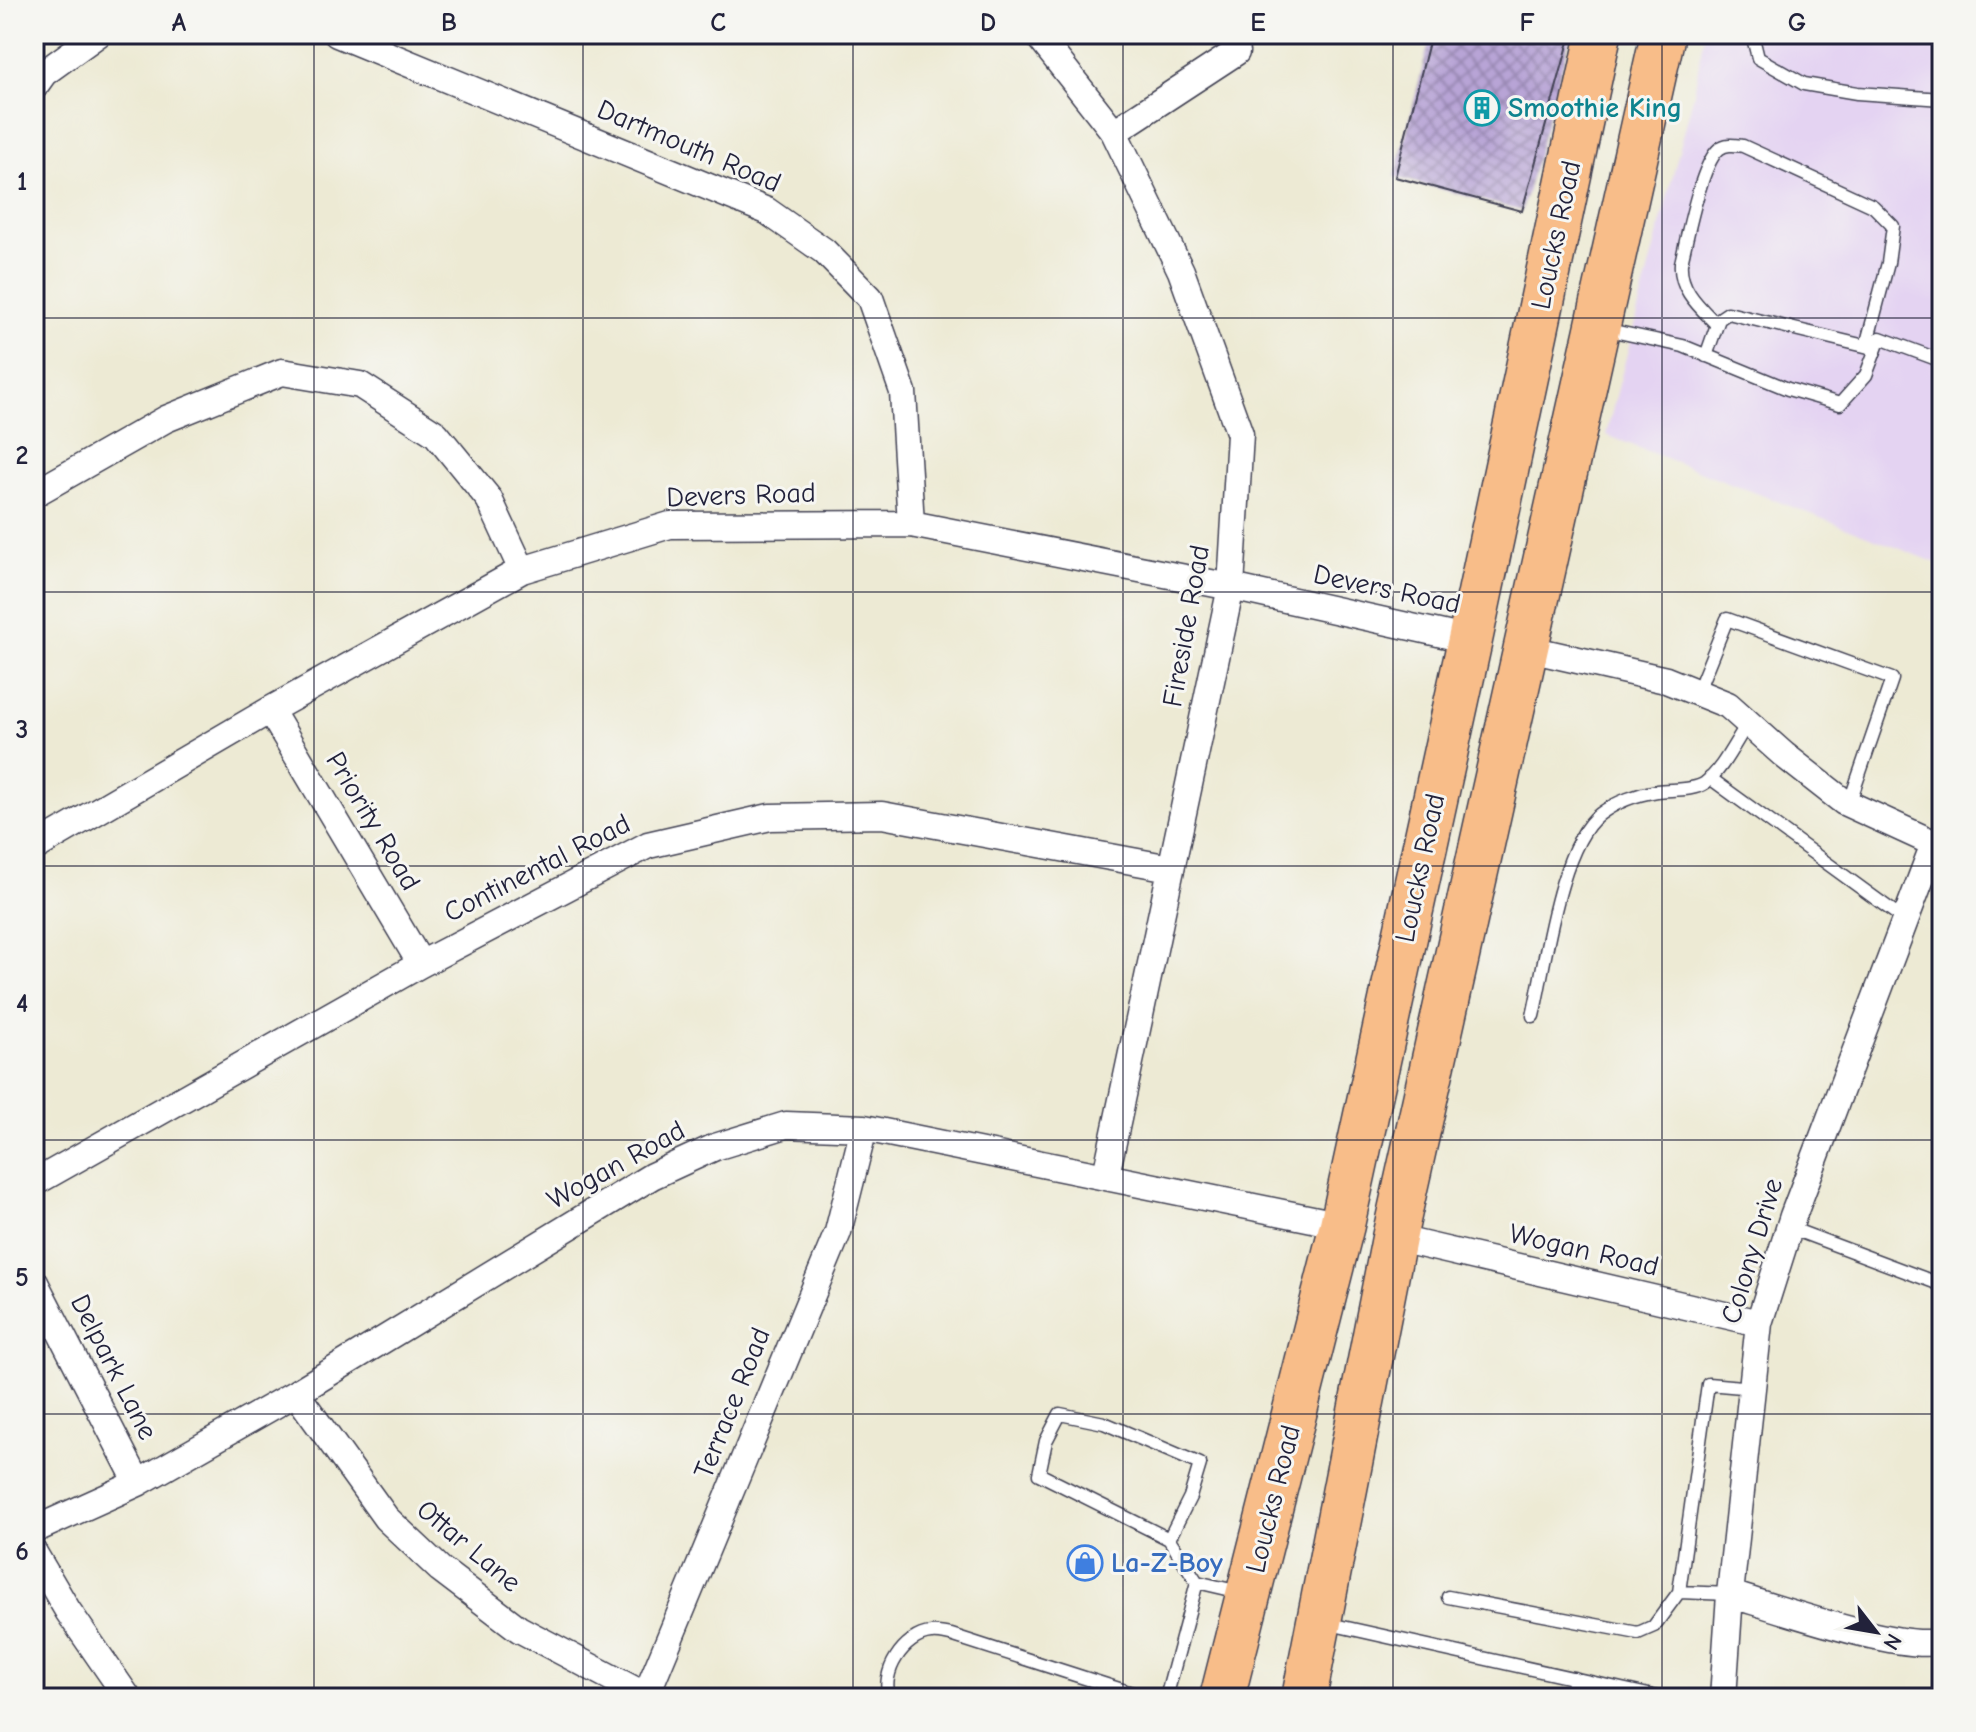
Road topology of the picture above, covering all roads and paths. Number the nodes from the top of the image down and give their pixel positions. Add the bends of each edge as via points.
1 (98, 34) edge
2 (337, 34) edge
3 (1037, 34) edge
4 (1599, 34) edge
5 (1663, 34) edge
6 (1752, 34) edge
7 (1939, 34) edge
8 (1236, 52) dead end
9 (34, 87) edge
10 (1942, 88) edge
11 (1942, 99) edge
12 (1114, 132) junction
13 (1717, 325) junction
14 (1597, 328) junction
15 (1871, 347) junction
16 (1706, 356) junction
17 (1942, 361) edge
18 (34, 494) edge
19 (911, 524) junction
20 (522, 570) junction
21 (1231, 587) junction
22 (1470, 640) junction
23 (1525, 648) junction
24 (1697, 693) junction
25 (270, 710) junction
26 (1748, 723) junction
27 (1710, 778) junction
28 (1849, 804) junction
29 (1938, 846) edge
30 (34, 848) edge
31 (1170, 868) junction
32 (1906, 921) junction
33 (421, 964) junction
34 (1533, 1016) dead end
35 (864, 1128) junction
36 (1106, 1175) junction
37 (34, 1183) edge
38 (1342, 1225) junction
39 (1790, 1228) junction
40 (1394, 1238) junction
41 (34, 1281) edge
42 (1942, 1285) edge
43 (1759, 1323) junction
44 (1753, 1388) junction
45 (296, 1393) junction
46 (138, 1483) junction
47 (34, 1530) edge
48 (1169, 1539) junction
49 (34, 1553) edge
50 (1197, 1582) junction
51 (1679, 1592) junction
52 (1249, 1594) junction
53 (1730, 1594) junction
54 (1448, 1597) dead end
55 (1320, 1622) junction
56 (1942, 1641) edge
57 (1574, 1678) junction
58 (645, 1697) edge
59 (128, 1698) edge
60 (890, 1698) edge
61 (1147, 1698) edge
62 (1166, 1698) edge
63 (1222, 1698) edge
64 (1304, 1698) edge
65 (1570, 1698) edge
66 (1662, 1698) edge
67 (1723, 1698) edge

1 - 9 street via 44,73
2 - 19 street, Dartmouth Road via 767,211 824,251 870,298 903,392
3 - 12 street, Fireside Road
4 - 22 highway, Loucks Road
5 - 14 highway, Loucks Road
6 - 11 lane via 1758,58 1804,84
7 - 10 lane
8 - 12 street
12 - 21 street, Fireside Road via 1181,271 1240,434
13 - 15 lane via 1728,313
13 - 15 lane via 1687,291 1681,263 1711,159 1719,148 1743,146 1873,206 1893,226
13 - 16 lane
14 - 16 lane
14 - 23 highway, Loucks Road
15 - 16 lane via 1866,375 1840,404
15 - 17 lane via 1880,338
18 - 20 street via 166,419 282,372 360,385 436,434 489,499
19 - 20 street, Devers Road via 670,525
19 - 21 street, Devers Road
20 - 25 street, Devers Road
21 - 22 street, Devers Road
21 - 31 street, Fireside Road
22 - 38 highway, Loucks Road
23 - 24 street via 1666,680
23 - 40 highway, Loucks Road
24 - 26 street via 1728,705
24 - 28 lane via 1727,619 1892,679
25 - 30 street, Devers Road
25 - 33 street, Priority Road
26 - 27 lane
26 - 28 street
27 - 32 lane
27 - 34 lane via 1702,785 1626,799 1599,815 1581,837 1565,875
28 - 29 street
29 - 32 street, Colony Drive
31 - 33 street, Continental Road via 882,815 770,817 648,845
31 - 36 street, Fireside Road
32 - 39 street, Colony Drive
33 - 37 street, Continental Road
35 - 36 street, Wogan Road
35 - 45 street, Wogan Road via 786,1125 677,1164
35 - 58 street, Terrace Road via 838,1232
36 - 38 street, Wogan Road
38 - 52 highway, Loucks Road
39 - 42 lane
39 - 43 street, Colony Drive
40 - 43 street, Wogan Road
40 - 55 highway, Loucks Road
41 - 46 street, Delpark Lane
43 - 44 street, Colony Drive
44 - 51 lane via 1708,1384
44 - 53 street, Colony Drive
45 - 46 street, Wogan Road
45 - 58 street, Ottar Lane via 386,1518 440,1569 519,1629
46 - 47 street, Wogan Road
48 - 48 lane via 1039,1474 1046,1441 1060,1414 1104,1423 1200,1464
48 - 50 lane
49 - 59 street
50 - 52 lane
50 - 62 lane
51 - 53 lane
51 - 54 lane via 1654,1626 1638,1633
52 - 63 highway, Loucks Road
53 - 56 street via 1895,1641
53 - 67 street, Colony Drive
55 - 57 lane
55 - 64 highway, Loucks Road
57 - 65 lane
57 - 66 lane
60 - 61 lane via 886,1690 894,1660 909,1642 929,1632

